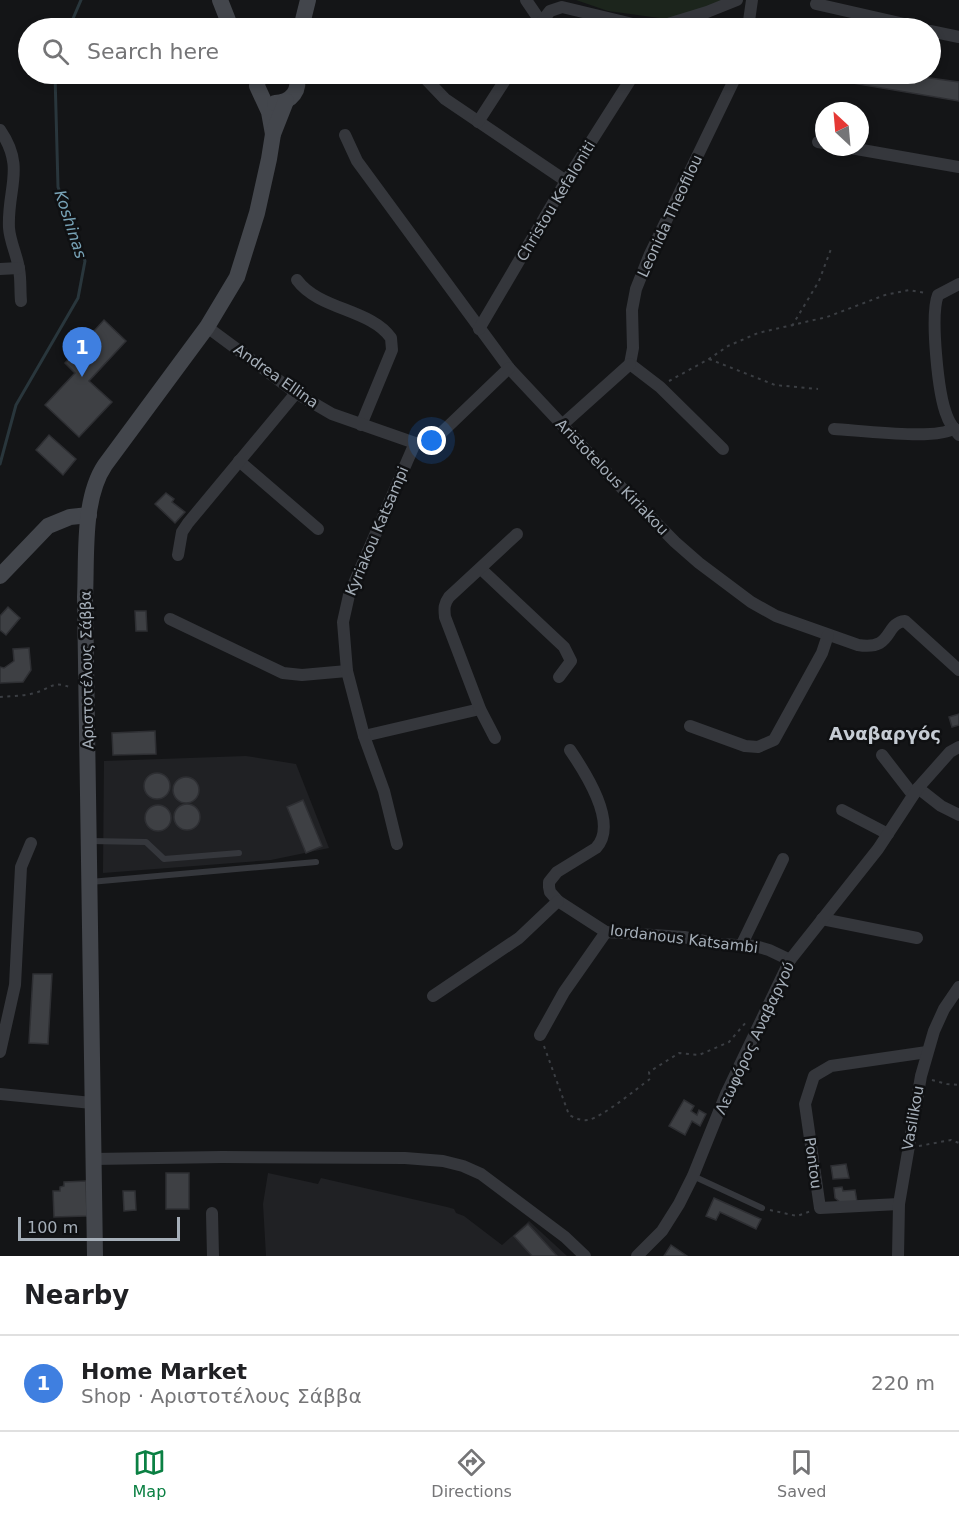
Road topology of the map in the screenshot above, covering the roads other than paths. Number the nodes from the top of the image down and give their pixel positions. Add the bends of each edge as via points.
1 (220, 0) edge
2 (308, 0) edge
3 (526, 0) edge
4 (737, 0) edge
5 (752, 0) edge
6 (816, 4) dead end
7 (227, 18) edge
8 (304, 18) edge
9 (535, 18) edge
10 (545, 18) edge
11 (606, 18) edge
12 (685, 18) edge
13 (749, 18) edge
14 (878, 18) edge
15 (941, 33) edge
16 (959, 37) edge
17 (258, 84) edge
18 (258, 84) edge
19 (297, 84) edge
20 (431, 84) edge
21 (502, 84) edge
22 (628, 84) edge
23 (732, 84) edge
24 (286, 101) junction
25 (478, 122) junction
26 (0, 130) edge
27 (273, 134) junction
28 (345, 135) dead end
29 (869, 151) edge
30 (959, 167) edge
31 (566, 181) junction
32 (19, 268) junction
33 (0, 269) edge
34 (297, 280) dead end
35 (959, 284) edge
36 (21, 301) dead end
37 (207, 327) junction
38 (479, 329) junction
39 (630, 364) junction
40 (509, 368) junction
41 (296, 393) junction
42 (361, 425) junction
43 (562, 425) junction
44 (834, 429) dead end
45 (956, 432) edge
46 (415, 443) junction
47 (723, 449) dead end
48 (239, 461) junction
49 (89, 515) junction
50 (318, 529) dead end
51 (517, 534) dead end
52 (178, 555) dead end
53 (481, 568) junction
54 (2, 570) edge
55 (170, 619) dead end
56 (828, 635) junction
57 (959, 670) edge
58 (347, 671) junction
59 (559, 677) dead end
60 (480, 709) junction
61 (690, 726) dead end
62 (364, 736) junction
63 (495, 738) dead end
64 (959, 747) edge
65 (570, 750) dead end
66 (882, 754) dead end
67 (916, 791) junction
68 (842, 810) dead end
69 (959, 815) edge
70 (888, 834) junction
71 (89, 841) junction
72 (32, 843) dead end
73 (397, 844) dead end
74 (239, 853) dead end
75 (783, 859) dead end
76 (316, 862) dead end
77 (90, 882) junction
78 (558, 902) junction
79 (822, 919) junction
80 (606, 932) junction
81 (917, 938) dead end
82 (741, 946) junction
83 (790, 960) junction
84 (959, 987) edge
85 (433, 996) dead end
86 (540, 1035) road end
87 (0, 1052) edge
88 (927, 1052) junction
89 (0, 1094) edge
90 (92, 1103) junction
91 (93, 1159) junction
92 (693, 1176) junction
93 (899, 1204) junction
94 (762, 1208) road end
95 (212, 1213) dead end
96 (95, 1256) edge
97 (213, 1256) edge
98 (585, 1256) edge
99 (637, 1256) edge
100 (898, 1256) edge

1 - 7 street
2 - 8 street
3 - 9 street
4 - 12 street
5 - 13 street
6 - 14 street
10 - 11 street via 553,9 562,8
15 - 16 street
17 - 24 street, Αριστοτέλους Σάββα via 265,99
18 - 27 street, Αριστοτέλους Σάββα
19 - 24 street, Αριστοτέλους Σάββα
20 - 25 street
21 - 25 street
22 - 31 street, Christou Kefaloniti
23 - 39 street, Leonida Theofilou via 636,289
24 - 27 street, Αριστοτέλους Σάββα
25 - 31 street
26 - 32 street via 15,162 9,225
27 - 37 street, Αριστοτέλους Σάββα via 257,213 237,277
28 - 38 street, Aristotelous Kiriakou via 357,161
29 - 30 street
31 - 38 street, Christou Kefaloniti
32 - 33 street
32 - 36 street
34 - 42 street via 310,293 381,327 391,338 392,350
35 - 45 street via 938,295 934,312 945,413
37 - 41 street, Andrea Ellina
37 - 49 street, Αριστοτέλους Σάββα via 98,475
38 - 40 street, Aristotelous Kiriakou
39 - 43 street
39 - 47 street via 660,387
40 - 43 street, Aristotelous Kiriakou
40 - 46 street via 436,438
41 - 42 street, Andrea Ellina
41 - 48 street
42 - 46 street, Andrea Ellina
43 - 56 street, Aristotelous Kiriakou via 699,563 776,616
44 - 45 street via 929,435
46 - 58 street, Kyriakou Katsampi via 345,607
48 - 50 street
48 - 52 street via 182,532
49 - 54 street via 48,526
49 - 71 street, Αριστοτέλους Σάββα via 85,597
51 - 53 street
53 - 59 street via 564,647 571,661
53 - 60 street via 445,602 444,609
55 - 58 street via 283,673
56 - 57 street, Aristotelous Kiriakou via 858,645 876,646 898,623 905,621
56 - 61 street via 774,740 758,747 745,746
58 - 62 street, Kyriakou Katsampi
60 - 62 street
60 - 63 street
62 - 73 street, Kyriakou Katsampi via 384,791
64 - 67 street, Λεωφόρος Αναβαργού
65 - 78 street via 593,788 604,831 596,848 565,866 549,882 550,892
66 - 67 street
67 - 69 street
67 - 70 street, Λεωφόρος Αναβαργού
68 - 70 street
70 - 79 street, Λεωφόρος Αναβαργού
71 - 74 lane via 146,842 164,860
71 - 77 street, Αριστοτέλους Σάββα
72 - 87 street via 21,867 15,985
75 - 82 street
76 - 77 lane
77 - 90 street, Αριστοτέλους Σάββα
78 - 80 street, Iordanous Katsambi
78 - 85 street via 519,938
79 - 81 street
79 - 83 street, Λεωφόρος Αναβαργού
80 - 82 street, Iordanous Katsambi via 684,937
80 - 86 street
82 - 83 street, Iordanous Katsambi via 769,950
83 - 92 street, Λεωφόρος Αναβαργού via 726,1094
84 - 88 street, Vasilikou via 939,1020
88 - 93 street, Vasilikou
88 - 93 street, Pontou via 831,1066 814,1076 805,1104 820,1208
89 - 90 street
90 - 91 street, Αριστοτέλους Σάββα
91 - 96 street, Αριστοτέλους Σάββα
91 - 98 street via 443,1161 481,1174
92 - 94 lane
92 - 99 street, Λεωφόρος Αναβαργού via 662,1231
93 - 100 street, Vasilikou
95 - 97 street

